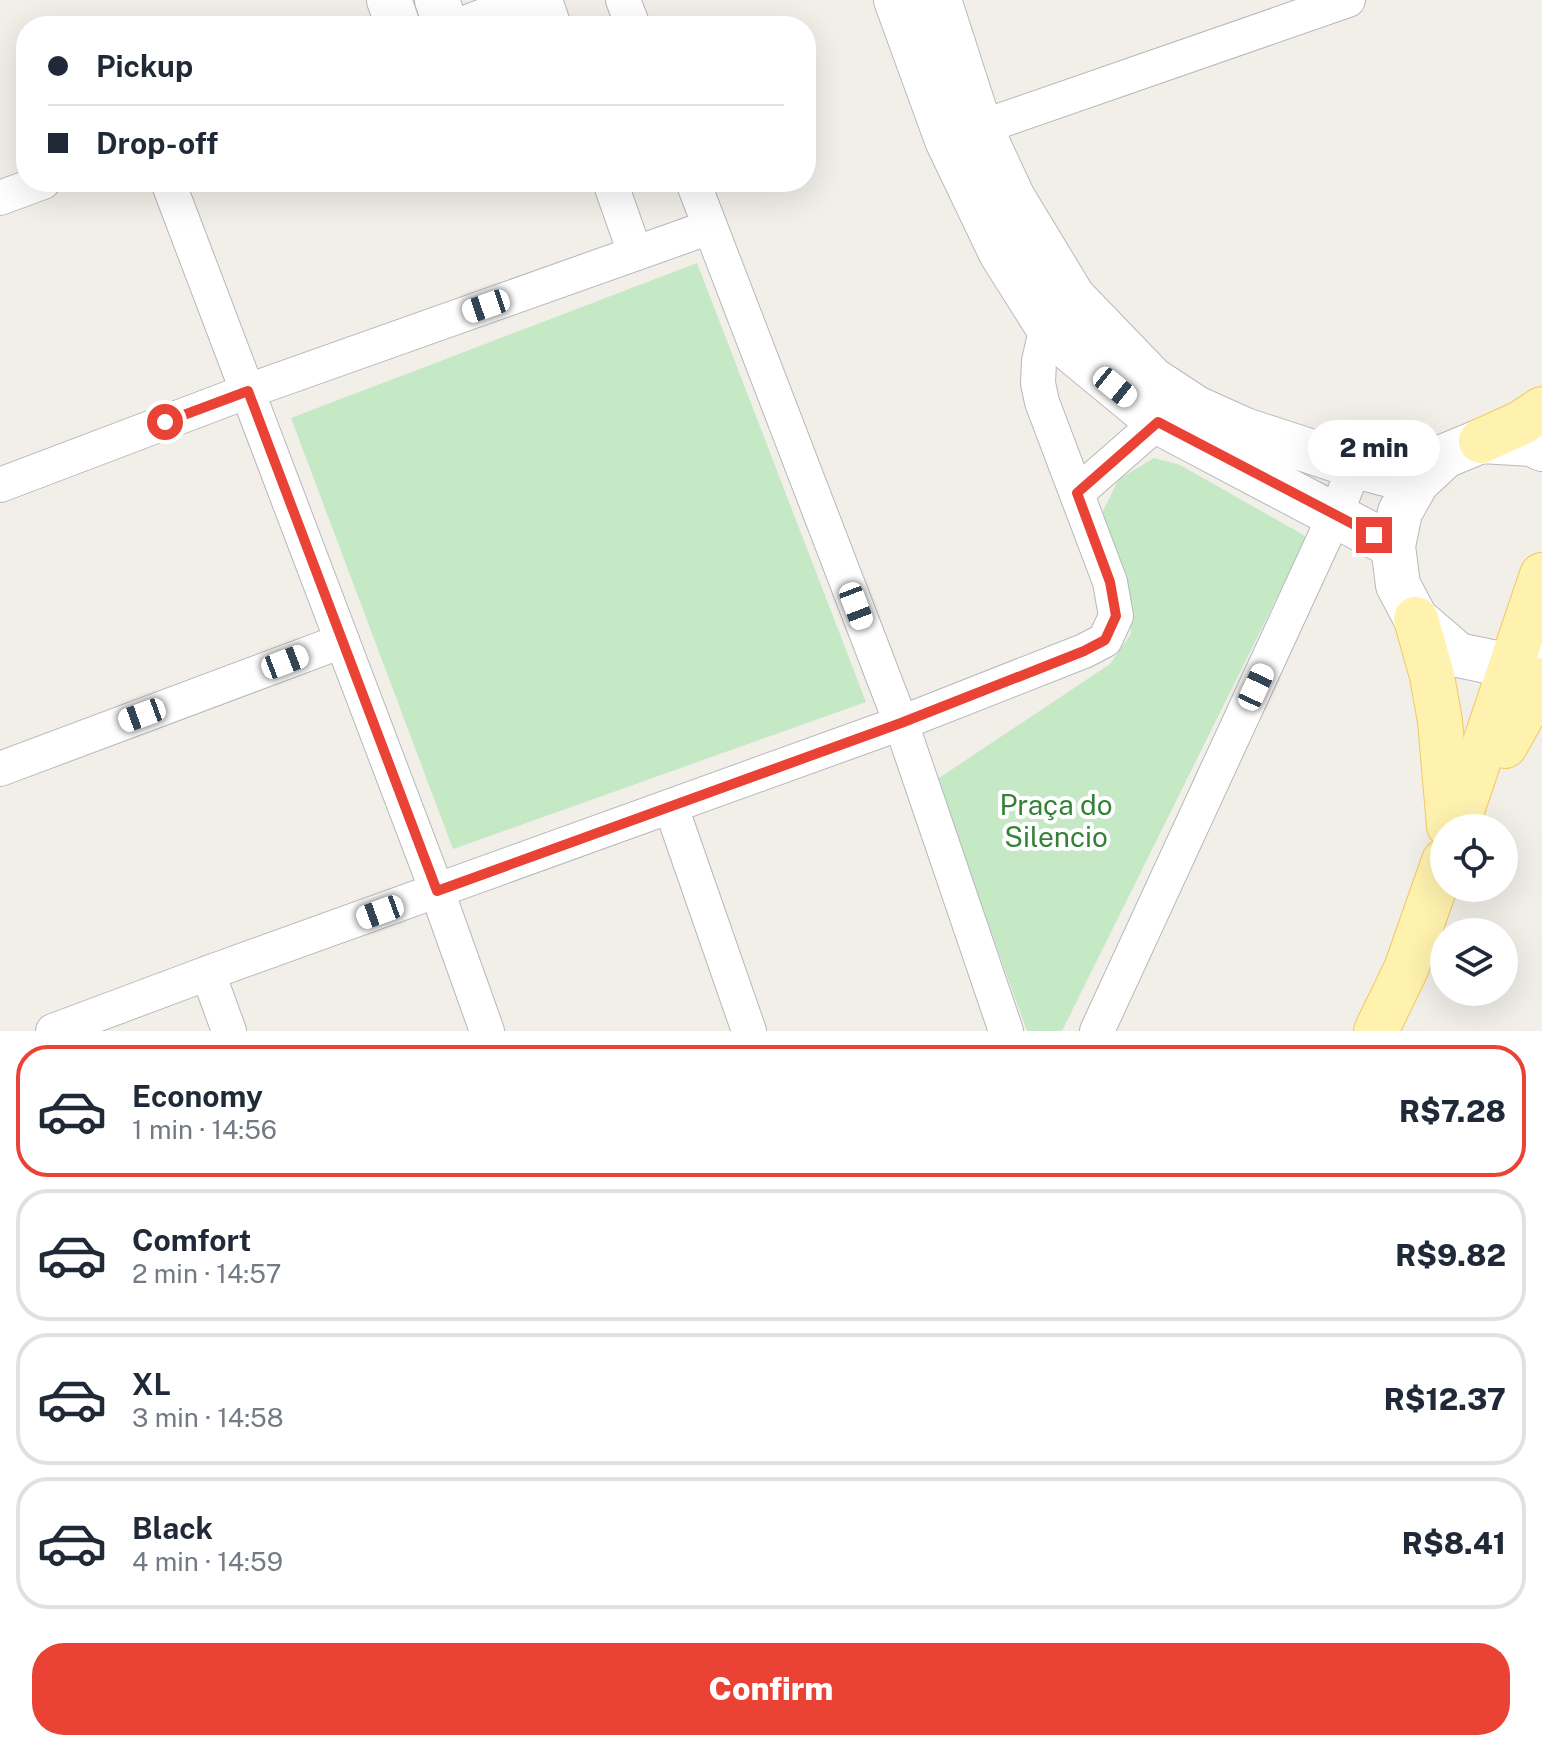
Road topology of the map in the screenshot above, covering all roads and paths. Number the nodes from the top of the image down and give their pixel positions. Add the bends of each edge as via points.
1 (542, 0) edge
2 (896, 0) edge
3 (939, 0) edge
4 (1348, 0) edge
5 (498, 16) edge
6 (964, 134) junction
7 (172, 192) edge
8 (614, 192) edge
9 (697, 192) edge
10 (710, 227) junction
11 (635, 253) junction
12 (1060, 311) junction
13 (248, 391) junction
14 (1542, 409) edge
15 (1158, 422) junction
16 (1481, 441) junction
17 (1542, 449) edge
18 (1355, 466) junction
19 (1417, 482) junction
20 (0, 485) edge
21 (1077, 493) junction
22 (1335, 515) junction
23 (1393, 546) junction
24 (1542, 575) edge
25 (1416, 619) junction
26 (342, 641) junction
27 (1532, 667) edge
28 (901, 723) junction
29 (0, 769) edge
30 (671, 807) junction
31 (1448, 814) edge
32 (1464, 814) edge
33 (437, 891) junction
34 (1430, 901) edge
35 (208, 973) junction
36 (53, 1031) edge
37 (229, 1031) edge
38 (487, 1031) edge
39 (749, 1031) edge
40 (1006, 1031) edge
41 (1097, 1031) edge
42 (1376, 1031) edge

1 - 5 street
2 - 6 street
3 - 6 street
4 - 6 street
6 - 12 street via 1001,253
7 - 13 street
8 - 11 street
9 - 10 street
10 - 11 street
10 - 28 street
11 - 13 street
12 - 15 street via 1073,352
12 - 18 street via 1196,408
12 - 21 street via 1039,361 1038,383
13 - 20 street
13 - 26 street
14 - 16 main road
15 - 21 street
15 - 22 street
16 - 17 street
16 - 19 street via 1445,456
18 - 19 street
18 - 22 street
19 - 23 street via 1400,512
21 - 28 street via 1110,582 1116,616 1105,640
22 - 23 street
22 - 41 street
23 - 25 street via 1398,585
24 - 27 main road
25 - 27 street via 1458,655
25 - 31 main road via 1440,721
26 - 29 street
26 - 33 street
27 - 32 main road
28 - 30 street
28 - 40 street
30 - 33 street
30 - 39 street
33 - 35 street
33 - 38 street
34 - 42 main road
35 - 36 street
35 - 37 street

